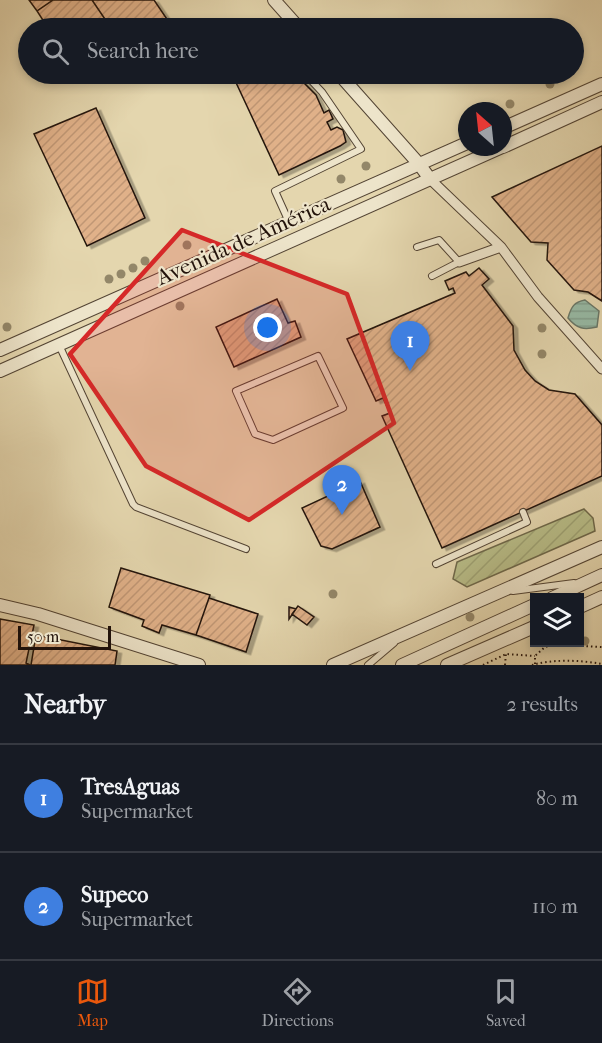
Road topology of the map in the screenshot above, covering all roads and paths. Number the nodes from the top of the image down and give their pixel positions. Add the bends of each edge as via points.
1 (274, 0) edge
2 (290, 18) edge
3 (314, 84) edge
4 (348, 84) edge
5 (602, 84) edge
6 (602, 102) edge
7 (512, 124) edge
8 (512, 143) edge
9 (458, 147) edge
10 (482, 156) edge
11 (419, 164) junction
12 (430, 179) junction
13 (290, 223) junction
14 (417, 247) dead end
15 (501, 247) junction
16 (459, 262) junction
17 (432, 276) dead end
18 (59, 345) junction
19 (0, 350) edge
20 (602, 369) edge
21 (0, 371) edge
22 (343, 408) joint
23 (522, 512) dead end
24 (602, 547) edge
25 (246, 549) dead end
26 (436, 564) dead end
27 (602, 575) edge
28 (587, 582) junction
29 (498, 593) junction
30 (561, 593) edge
31 (602, 597) edge
32 (0, 605) edge
33 (584, 605) edge
34 (530, 607) edge
35 (530, 629) edge
36 (404, 635) junction
37 (584, 646) edge
38 (545, 647) edge
39 (602, 647) edge
40 (534, 656) junction
41 (602, 664) edge
42 (199, 665) edge
43 (333, 665) edge
44 (368, 665) edge
45 (402, 665) edge
46 (447, 665) edge
47 (483, 665) edge
48 (533, 665) edge

1 - 2 street
3 - 13 lane via 361,149 275,191
4 - 11 street
5 - 7 street
6 - 8 street, Avenida de América
9 - 11 street, Avenida de América
10 - 12 street, Avenida de América
11 - 12 street
11 - 13 street, Avenida de América
12 - 15 street
12 - 18 street, Avenida de América
13 - 19 street, Avenida de América
14 - 16 lane via 439,240
15 - 16 street
15 - 20 street via 538,297
16 - 17 lane
18 - 21 street, Avenida de América
18 - 25 lane via 133,504
22 - 22 lane via 318,356 236,391 255,434 273,440
23 - 26 lane via 528,522
24 - 29 street
27 - 28 street
28 - 29 lane
28 - 30 street
29 - 36 street
31 - 33 street
32 - 42 street
34 - 45 street
35 - 46 street
36 - 43 street
36 - 44 lane
37 - 39 path
38 - 40 path
40 - 47 path via 506,654
40 - 48 path
41 - 48 path

